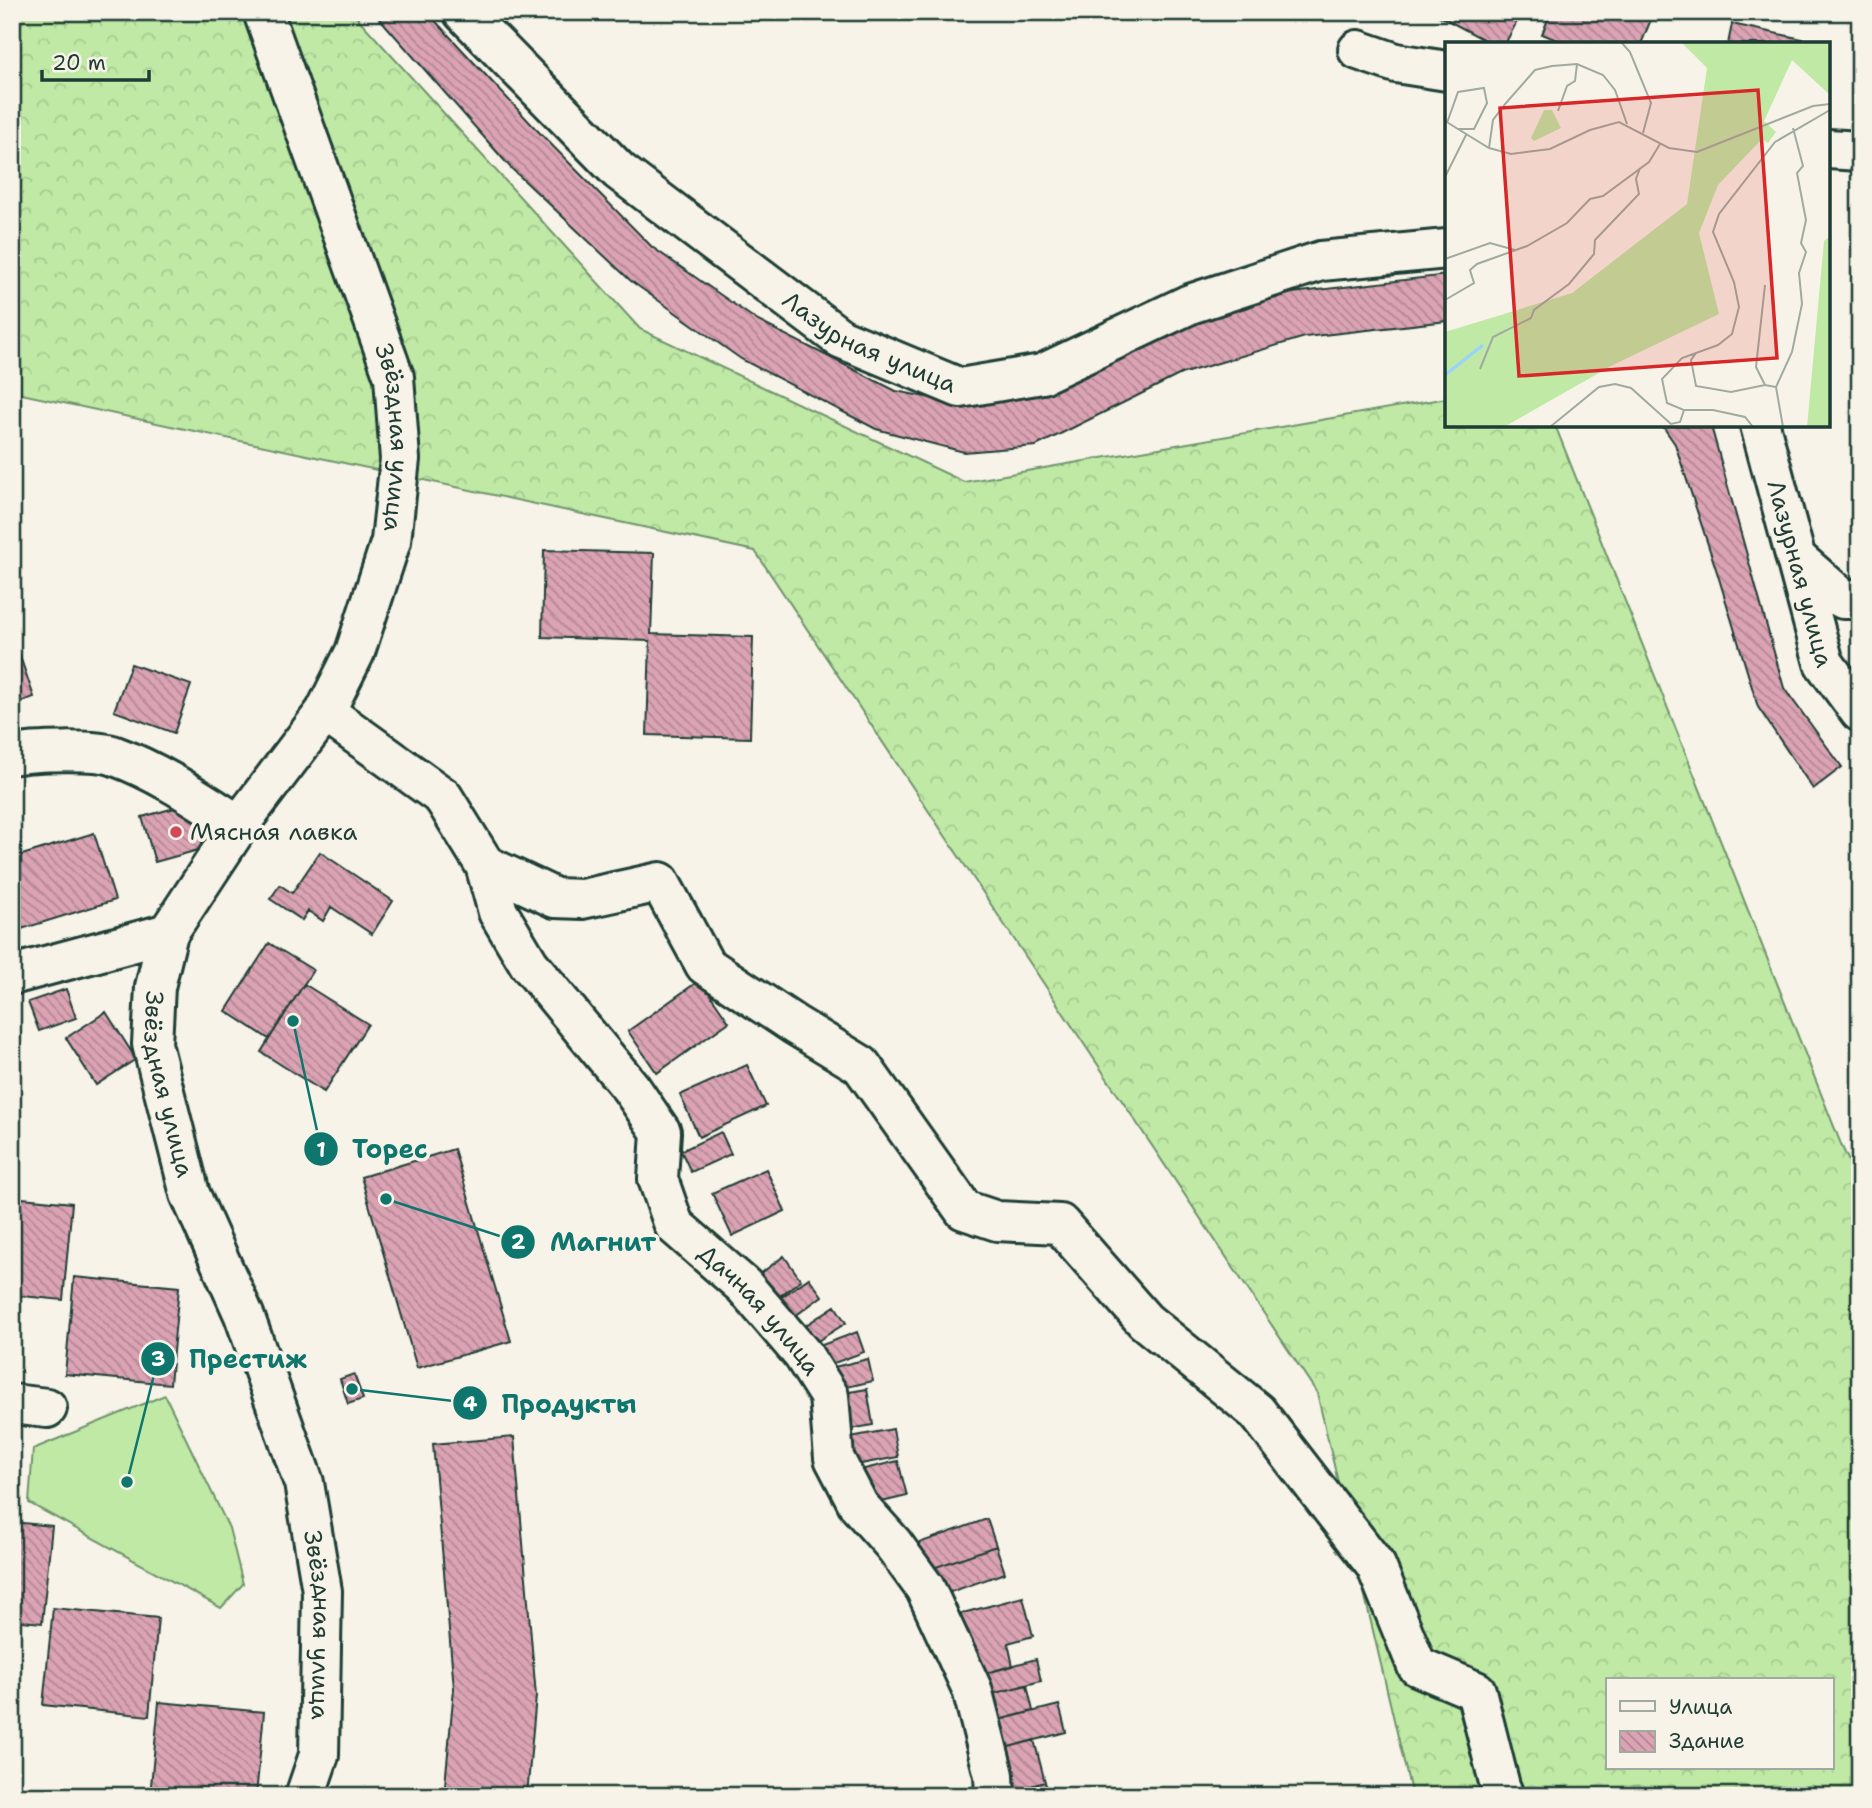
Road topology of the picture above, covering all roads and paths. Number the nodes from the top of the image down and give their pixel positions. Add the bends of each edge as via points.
1 (263, 12) edge
2 (463, 12) edge
3 (1358, 50) dead end
4 (1445, 71) edge
5 (1830, 149) edge
6 (1860, 151) edge
7 (1445, 250) edge
8 (1761, 427) edge
9 (1796, 558) junction
10 (1860, 599) edge
11 (325, 712) junction
12 (1860, 712) edge
13 (12, 755) edge
14 (239, 825) junction
15 (485, 865) junction
16 (168, 933) junction
17 (12, 975) edge
18 (985, 1789) edge
19 (305, 1796) edge
20 (1504, 1796) edge

1 - 11 street, Звёздная улица via 394,377 400,459 391,541 355,652
2 - 7 street, Лазурная улица via 630,180 840,338 960,388 1042,374 1190,304 1321,261
3 - 4 street via 1396,64
5 - 6 street
8 - 9 street, Лазурная улица
9 - 10 street via 1843,599
9 - 12 street, Лазурная улица via 1824,663
11 - 14 street, Звёздная улица
11 - 15 street, Дачная улица via 443,797
13 - 14 street via 34,751 113,755 185,790
14 - 16 street, Звёздная улица
15 - 18 street, Дачная улица via 498,912 529,964 631,1088 661,1132 658,1179 674,1225 744,1286 803,1355 829,1396 834,1458 859,1506 925,1588 972,1689
15 - 20 street via 555,898 582,899 660,882 705,965 861,1065 964,1210 997,1221 1060,1224 1145,1321 1257,1412 1376,1566 1417,1666 1476,1691
16 - 17 street
16 - 19 street, Звёздная улица via 155,988 152,1044 190,1194 244,1315 304,1483 320,1577 319,1755

